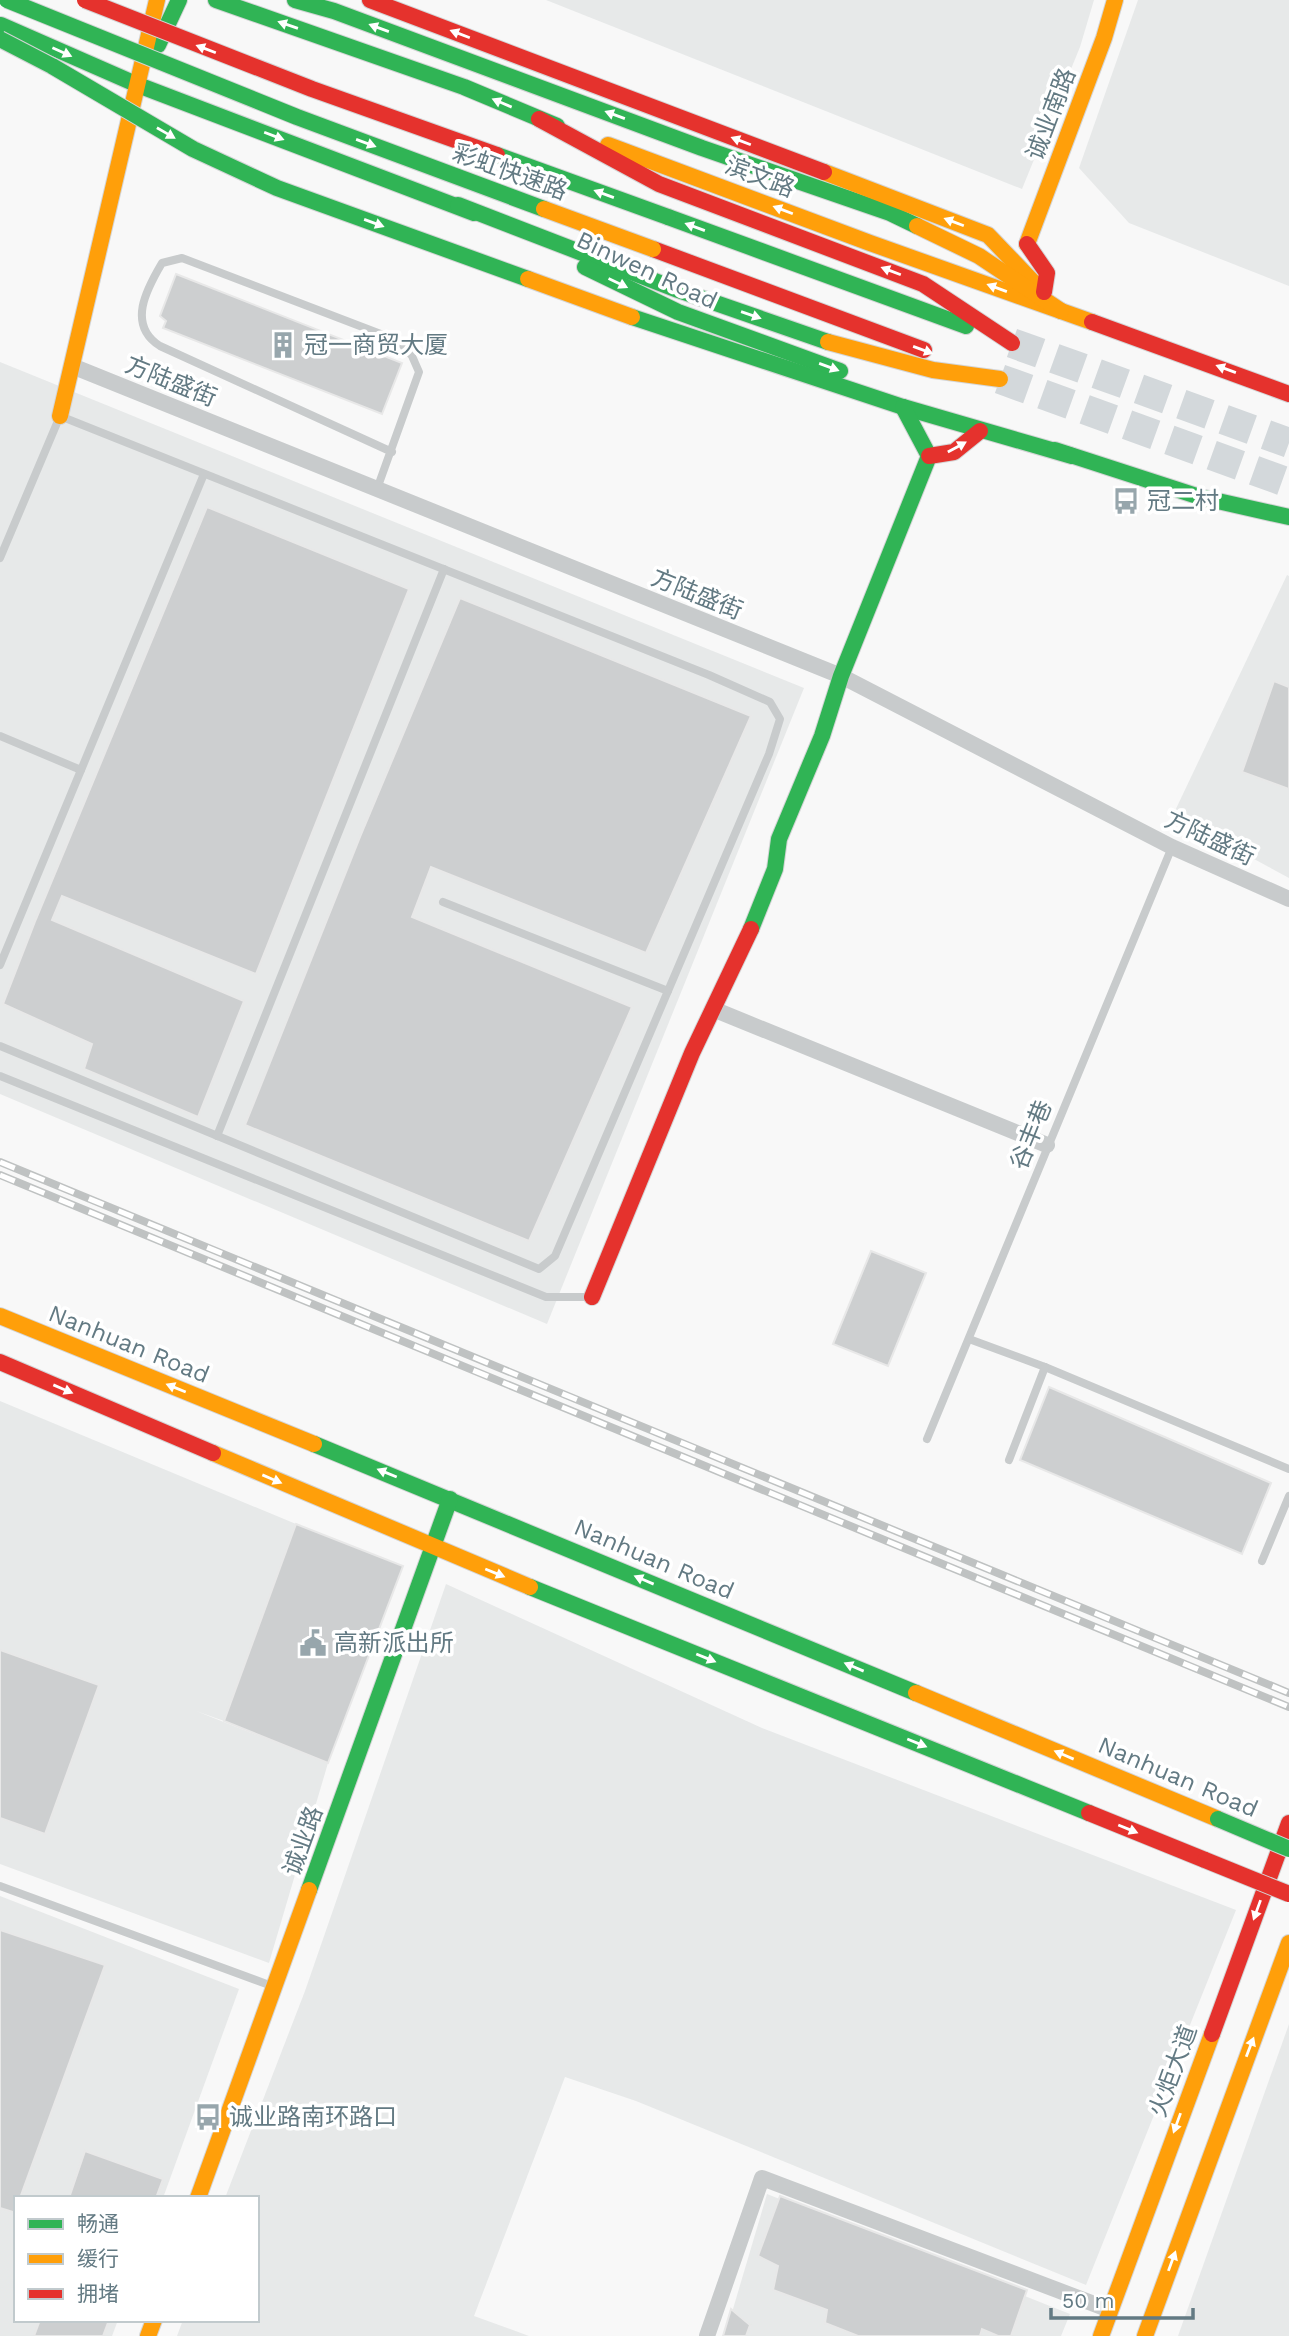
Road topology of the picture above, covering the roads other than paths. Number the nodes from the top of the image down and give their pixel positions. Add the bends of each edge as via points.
1 (7, 0) edge
2 (85, 0) edge
3 (157, 0) edge
4 (179, 0) edge
5 (216, 0) edge
6 (295, 0) edge
7 (370, 0) edge
8 (1115, 0) edge
9 (0, 24) edge
10 (0, 39) edge
11 (138, 85) junction
12 (539, 119) junction
13 (458, 205) junction
14 (995, 243) junction
15 (1027, 244) junction
16 (1044, 292) junction
17 (1061, 311) junction
18 (72, 366) junction
19 (1289, 394) edge
20 (903, 407) junction
21 (60, 416) junction
22 (980, 431) junction
23 (392, 452) junction
24 (929, 456) junction
25 (1072, 456) junction
26 (204, 474) junction
27 (377, 489) junction
28 (1289, 517) edge
29 (0, 558) edge
30 (444, 569) junction
31 (841, 676) junction
32 (0, 736) edge
33 (81, 770) junction
34 (1172, 847) junction
35 (1289, 900) edge
36 (443, 902) dead end
37 (0, 965) edge
38 (668, 991) junction
39 (713, 1009) junction
40 (0, 1046) edge
41 (0, 1076) edge
42 (217, 1136) junction
43 (1047, 1145) junction
44 (592, 1297) joint
45 (0, 1316) edge
46 (969, 1339) junction
47 (0, 1362) edge
48 (1045, 1367) junction
49 (928, 1439) dead end
50 (1009, 1460) dead end
51 (1289, 1469) edge
52 (1289, 1496) edge
53 (450, 1499) junction
54 (432, 1547) junction
55 (1262, 1561) dead end
56 (1289, 1823) edge
57 (1289, 1849) edge
58 (0, 1886) edge
59 (1289, 1894) edge
60 (1289, 1944) edge
61 (275, 1987) junction
62 (199, 2196) edge
63 (1110, 2310) junction
64 (707, 2336) edge
65 (1101, 2336) edge
66 (1145, 2336) edge

1 - 13 main road, 彩虹快速路, bridge via 297,117 1000,379 933,370 844,347 678,290
2 - 12 main road, 彩虹快速路, bridge via 312,89 1012,343 923,284 659,184
3 - 11 main road
4 - 11 main road
12 -> 5 main road, 滨文路 via 464,87
17 -> 6 main road via 979,256 890,213
14 -> 7 main road via 988,235
8 - 15 main road, 诚业南路
9 -> 11 main road, Binwen Road
10 -> 20 main road, bridge via 193,149 277,188 632,317
11 -> 13 main road, Binwen Road
11 - 18 main road
17 -> 12 main road, 滨文路
13 -> 25 main road, Binwen Road via 678,312
14 - 15 main road
14 - 16 main road
15 - 16 main road via 1047,273
16 - 17 main road
19 -> 17 main road, 滨文路
18 - 21 main road
18 - 27 street, 方陆盛街
20 - 22 main road
20 - 24 main road
21 - 26 lane
21 - 29 lane
24 -> 22 main road via 954,452
22 - 25 main road
23 - 23 lane via 419,372 398,341 183,258 162,263 140,317 147,338
23 - 27 lane
24 - 31 main road
25 - 28 main road, Binwen Road via 1160,487
26 - 30 lane
26 - 33 lane
27 - 31 street, 方陆盛街
30 - 38 lane via 770,702 780,719
30 - 42 lane
31 - 34 street, 方陆盛街
31 - 39 main road via 822,736 779,839 775,869
32 - 33 lane
33 - 37 lane
34 - 35 street, 方陆盛街
34 - 43 lane, 谷丰巷
36 - 38 lane
38 - 42 lane via 555,1256 539,1269
39 - 43 street
39 - 44 main road
40 - 42 lane
41 - 44 lane via 546,1297
43 - 46 lane, 谷丰巷
53 -> 45 main road, Nanhuan Road
46 - 48 lane
46 - 49 lane, 谷丰巷
47 -> 54 main road
48 - 50 lane
48 - 51 lane
52 - 55 lane
53 - 54 main road, 诚业路
57 -> 53 main road, Nanhuan Road, bridge
54 -> 59 main road, bridge
54 - 61 main road, 诚业路
56 -> 63 main road, 火炬大道
58 - 61 lane
66 -> 60 main road
61 - 62 main road, 诚业路
63 - 64 street via 762,2178
63 - 65 main road, 火炬大道

